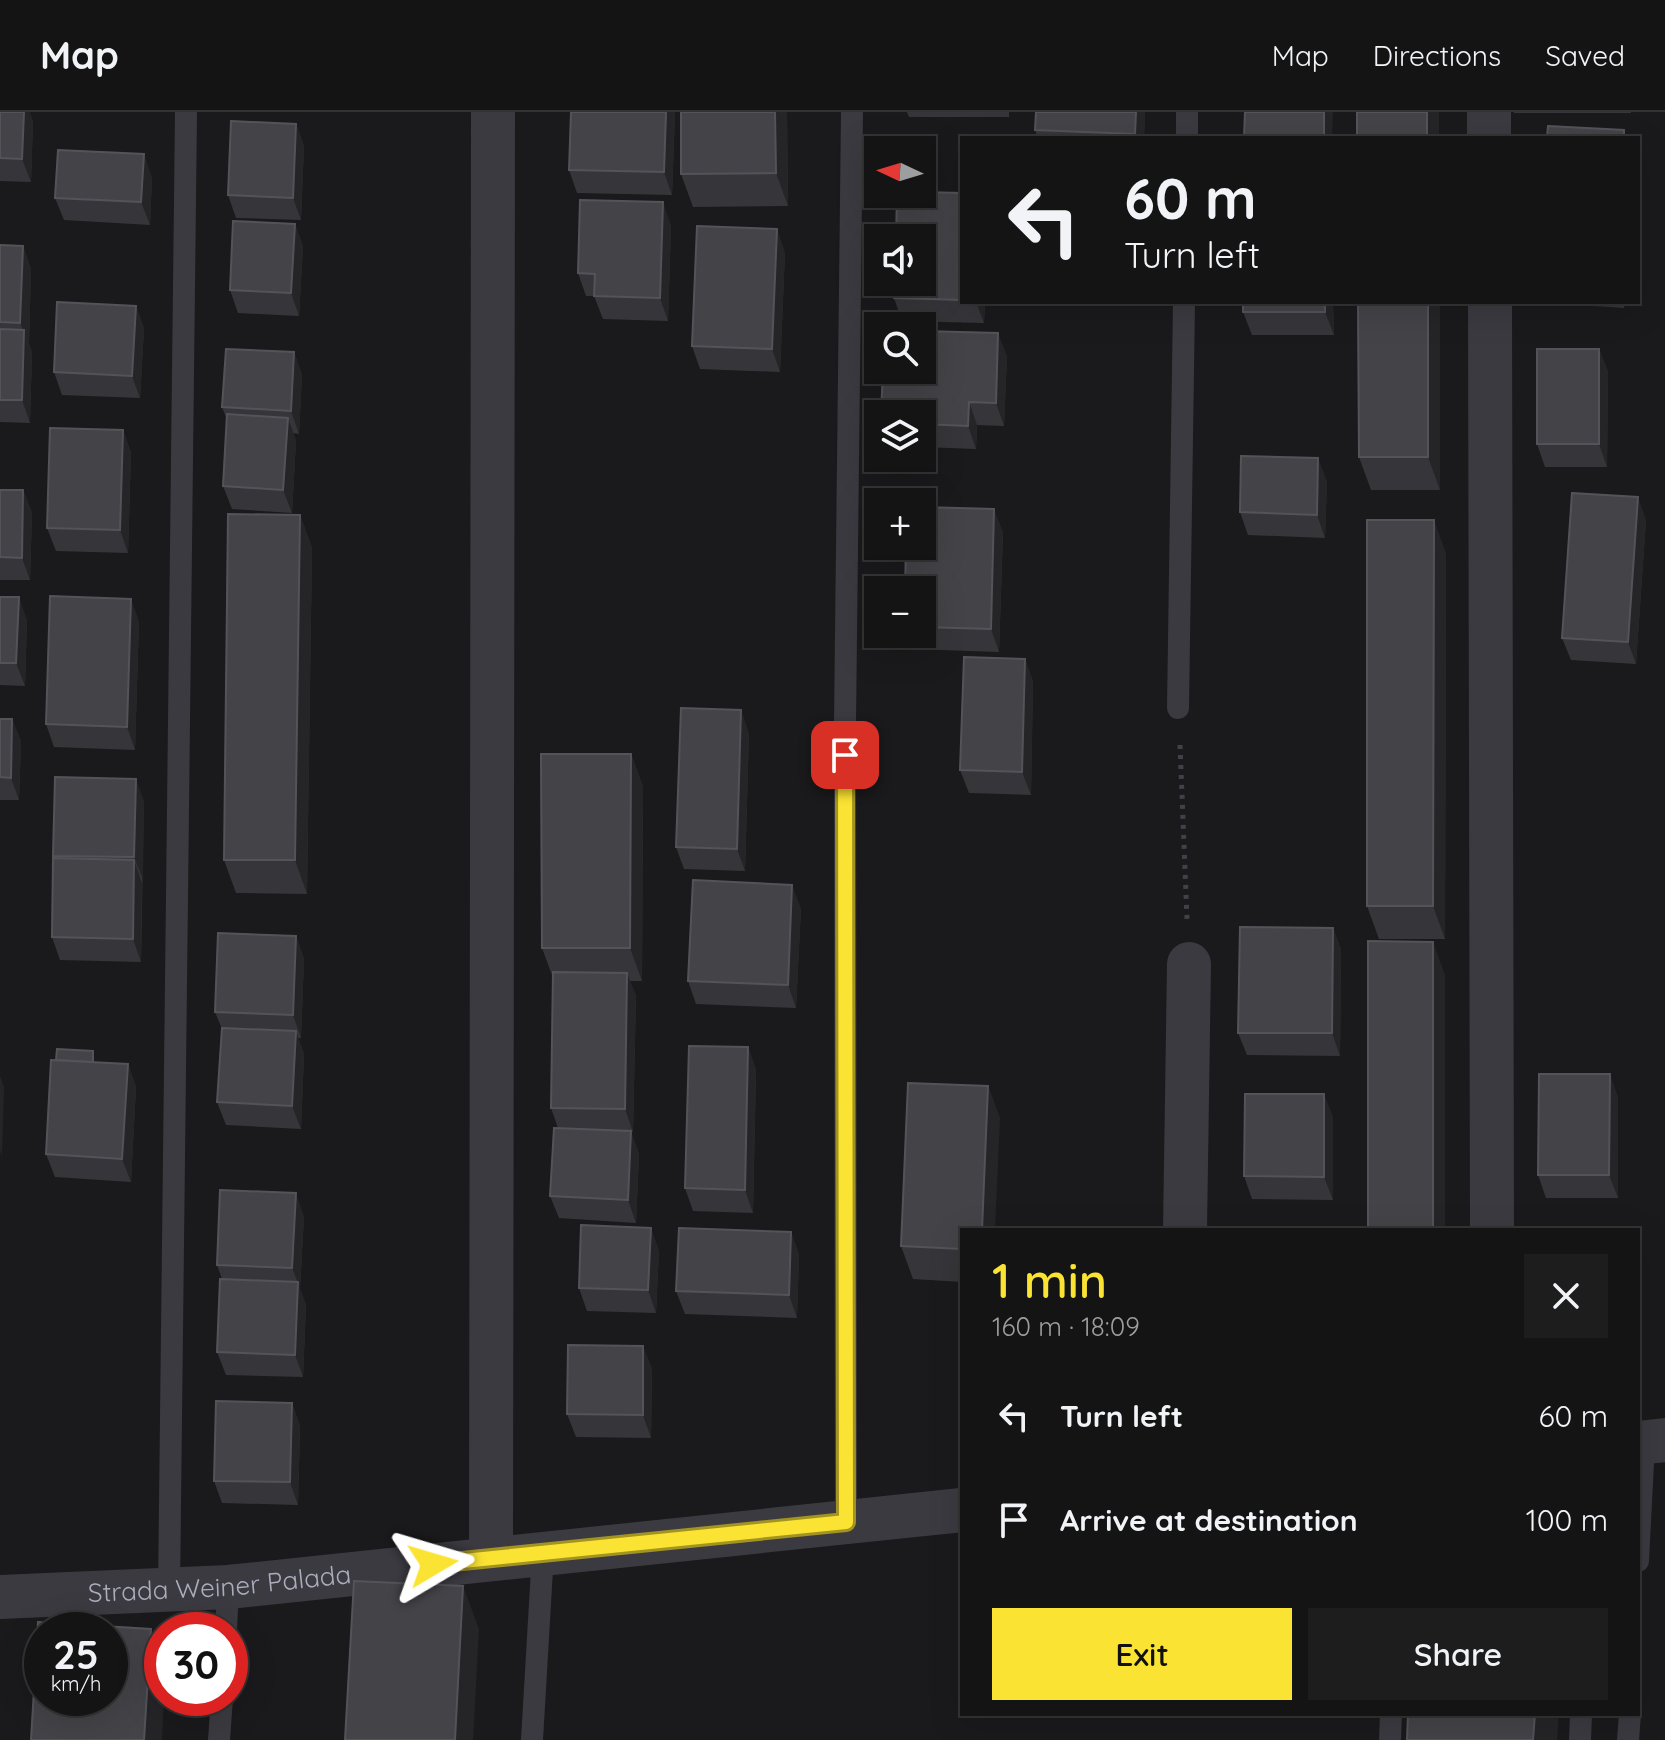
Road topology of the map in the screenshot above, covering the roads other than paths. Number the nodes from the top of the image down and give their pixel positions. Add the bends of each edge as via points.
1 (186, 112) edge
2 (493, 112) edge
3 (852, 112) edge
4 (1187, 112) edge
5 (1489, 112) edge
6 (1187, 136) edge
7 (1489, 136) edge
8 (1184, 304) edge
9 (1490, 304) edge
10 (1178, 708) road end
11 (1189, 964) road end
12 (1185, 1228) edge
13 (1492, 1228) edge
14 (1649, 1442) edge
15 (960, 1510) edge
16 (846, 1522) junction
17 (1640, 1539) edge
18 (543, 1552) junction
19 (491, 1557) junction
20 (228, 1587) junction
21 (169, 1592) junction
22 (0, 1597) edge
23 (227, 1612) edge
24 (221, 1716) edge
25 (1391, 1716) edge
26 (1581, 1716) edge
27 (1630, 1716) edge
28 (219, 1740) edge
29 (532, 1740) edge
30 (1390, 1740) edge
31 (1580, 1740) edge
32 (1628, 1740) edge

1 - 21 lane
2 - 19 street
3 - 16 lane via 845,707
4 - 6 lane
5 - 7 street
8 - 10 lane
9 - 13 street
11 - 12 street
14 - 17 lane
15 - 16 street, Strada Weiner Palada
16 - 18 street, Strada Weiner Palada
18 - 19 street, Strada Weiner Palada
18 - 29 lane
19 - 20 street, Strada Weiner Palada
20 - 21 street, Strada Weiner Palada
20 - 23 lane
21 - 22 street, Strada Weiner Palada
24 - 28 lane
25 - 30 lane
26 - 31 lane
27 - 32 lane

